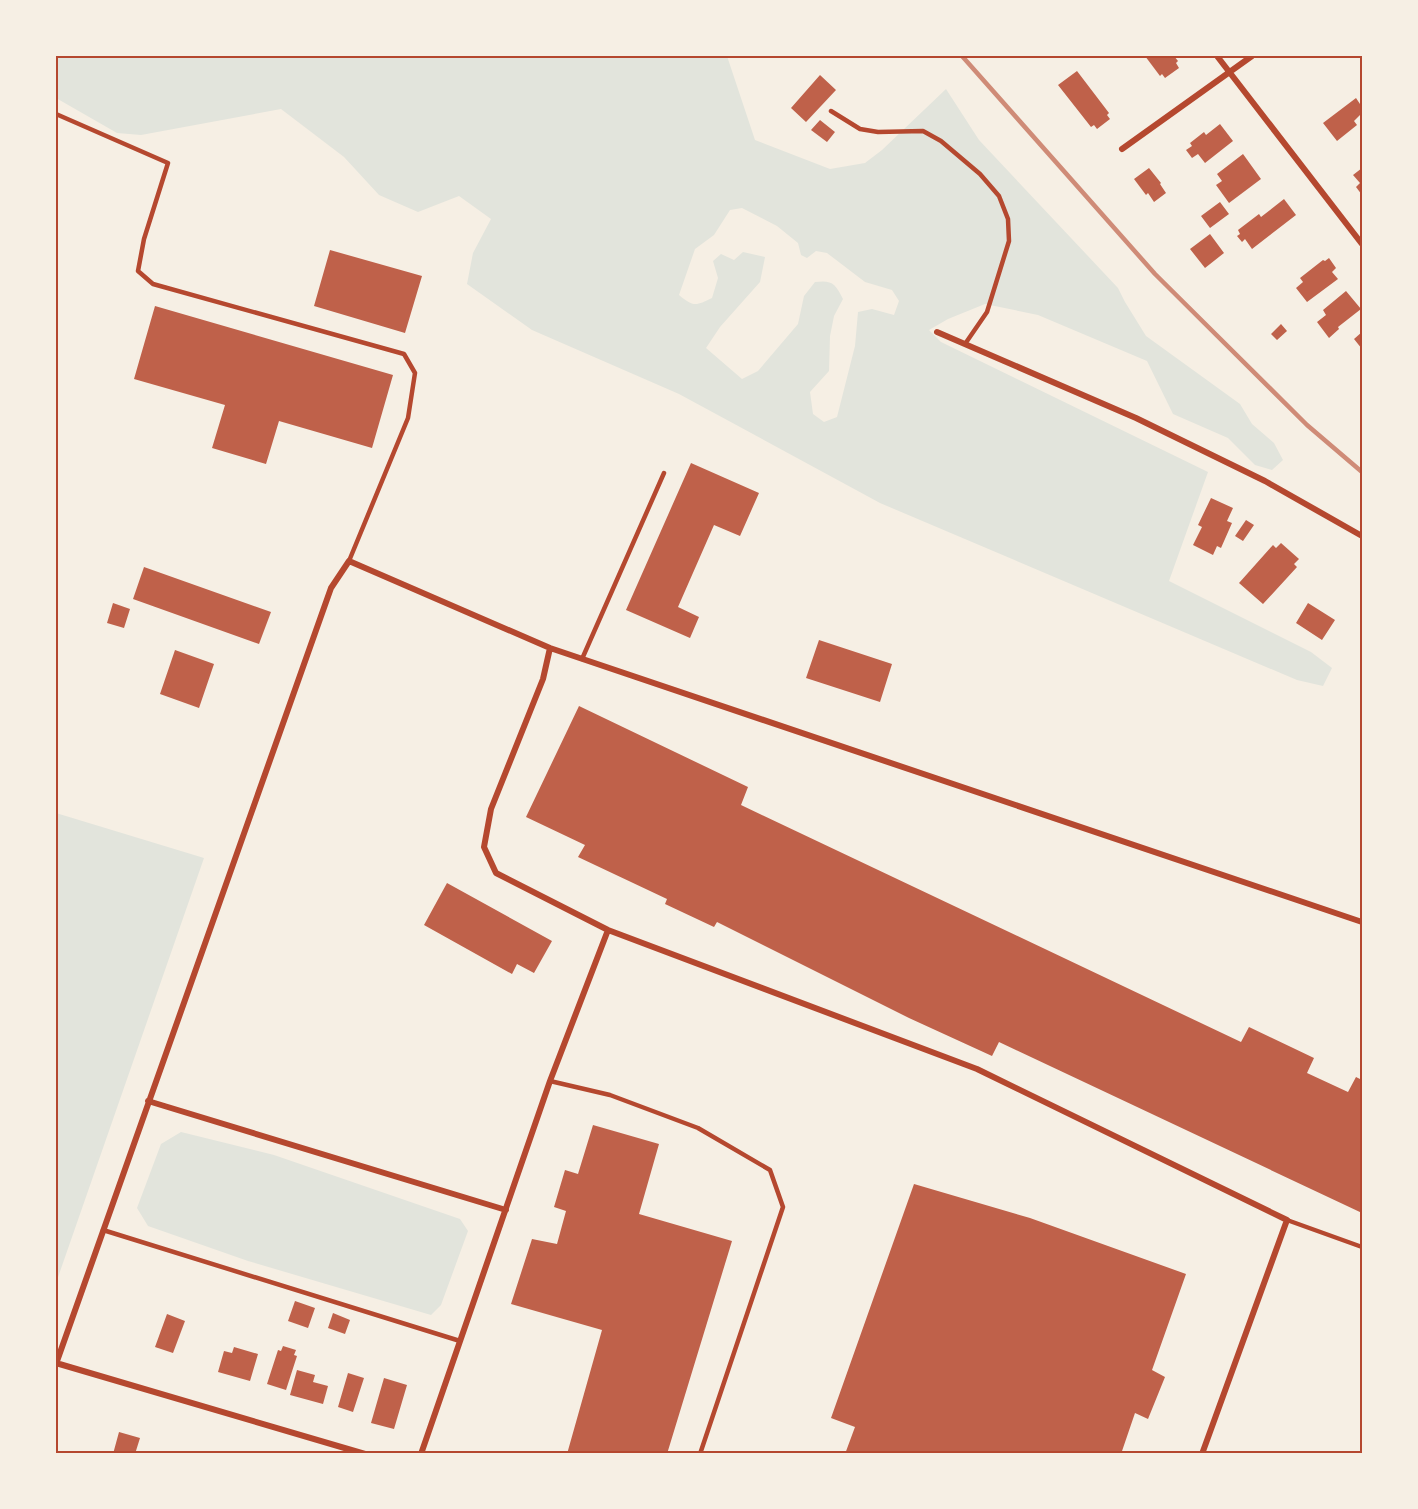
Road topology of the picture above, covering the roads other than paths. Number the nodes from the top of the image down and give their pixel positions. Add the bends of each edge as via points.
1 (1217, 56) edge
2 (1252, 56) edge
3 (1230, 72) junction
4 (831, 111) dead end
5 (56, 114) edge
6 (1122, 149) dead end
7 (1362, 244) edge
8 (937, 332) dead end
9 (965, 344) junction
10 (664, 473) dead end
11 (1362, 536) edge
12 (349, 561) junction
13 (550, 648) junction
14 (582, 659) junction
15 (1362, 922) edge
16 (608, 930) junction
17 (550, 1081) junction
18 (148, 1101) junction
19 (506, 1210) junction
20 (1287, 1220) junction
21 (103, 1230) junction
22 (1362, 1247) edge
23 (460, 1341) junction
24 (56, 1363) edge
25 (364, 1454) edge
26 (421, 1454) edge
27 (700, 1454) edge
28 (1202, 1454) edge

1 - 3 street
2 - 3 street
3 - 6 street
3 - 7 street
4 - 9 lane via 860,129 923,131 980,174 999,196 1008,219 1009,241 987,312
5 - 12 lane via 168,163 138,271 153,284 404,354 415,373 408,418
8 - 9 street
9 - 11 street via 1136,418 1265,481
10 - 14 lane
12 - 13 street
12 - 18 street via 331,588
13 - 14 street
13 - 16 street via 543,679 491,809 484,847 495,873
14 - 15 street
16 - 17 street
16 - 20 street via 977,1069
17 - 19 street
17 - 27 lane via 610,1095 698,1128 770,1170 783,1207
18 - 19 street
18 - 21 street
19 - 23 street
20 - 22 lane
20 - 28 street
21 - 23 lane
21 - 24 street
23 - 26 street
24 - 25 street

